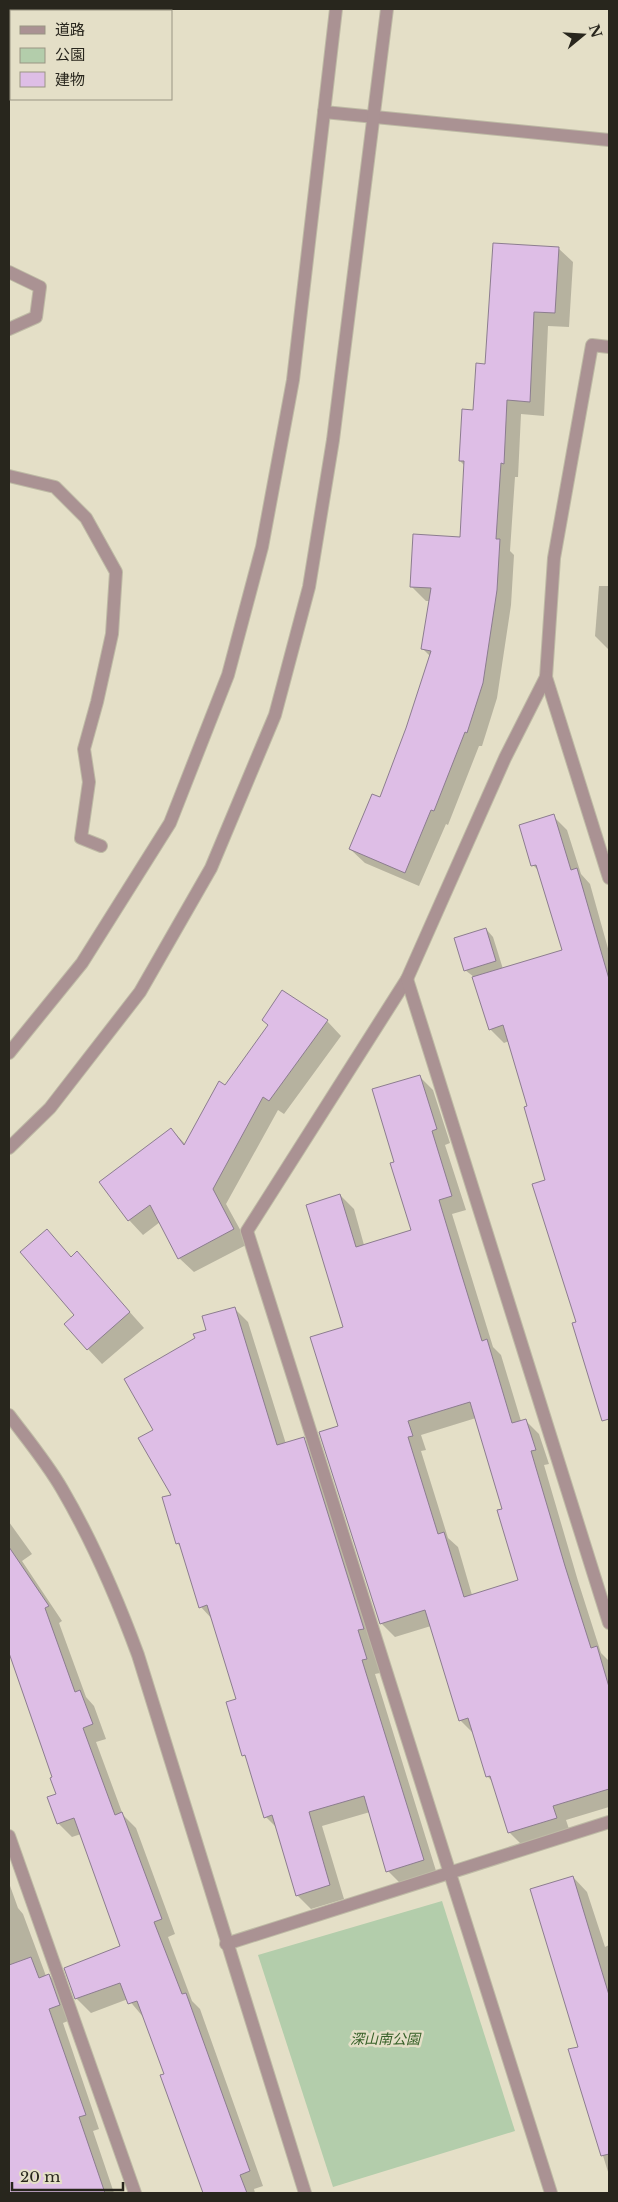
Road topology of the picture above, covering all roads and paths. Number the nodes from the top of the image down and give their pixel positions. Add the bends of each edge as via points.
1 (336, 9) edge
2 (387, 9) edge
3 (324, 112) junction
4 (375, 118) junction
5 (609, 140) edge
6 (9, 272) edge
7 (9, 329) edge
8 (609, 347) edge
9 (9, 476) edge
10 (546, 677) junction
11 (101, 846) dead end
12 (609, 878) edge
13 (407, 979) junction
14 (9, 1053) edge
15 (9, 1148) edge
16 (9, 1415) edge
17 (609, 1623) edge
18 (609, 1822) edge
19 (9, 1836) edge
20 (450, 1873) junction
21 (226, 1944) junction
22 (135, 2193) edge
23 (305, 2193) edge
24 (550, 2193) edge

1 - 3 street
2 - 4 street
3 - 4 street
3 - 14 street via 293,380 262,547 228,675 170,823 82,964
4 - 5 street
4 - 15 street via 334,440 309,587 275,715 211,868 140,992 50,1108
6 - 7 street via 40,287 36,317
8 - 10 street via 592,345 554,558
9 - 11 street via 55,487 86,518 116,572 112,634 84,749 89,782 81,838
10 - 12 street
10 - 13 street via 505,758
13 - 17 street
13 - 20 street via 247,1231
16 - 21 street via 61,1487 120,1606 138,1655
18 - 20 street
19 - 22 street
20 - 21 street
20 - 24 street
21 - 23 street

